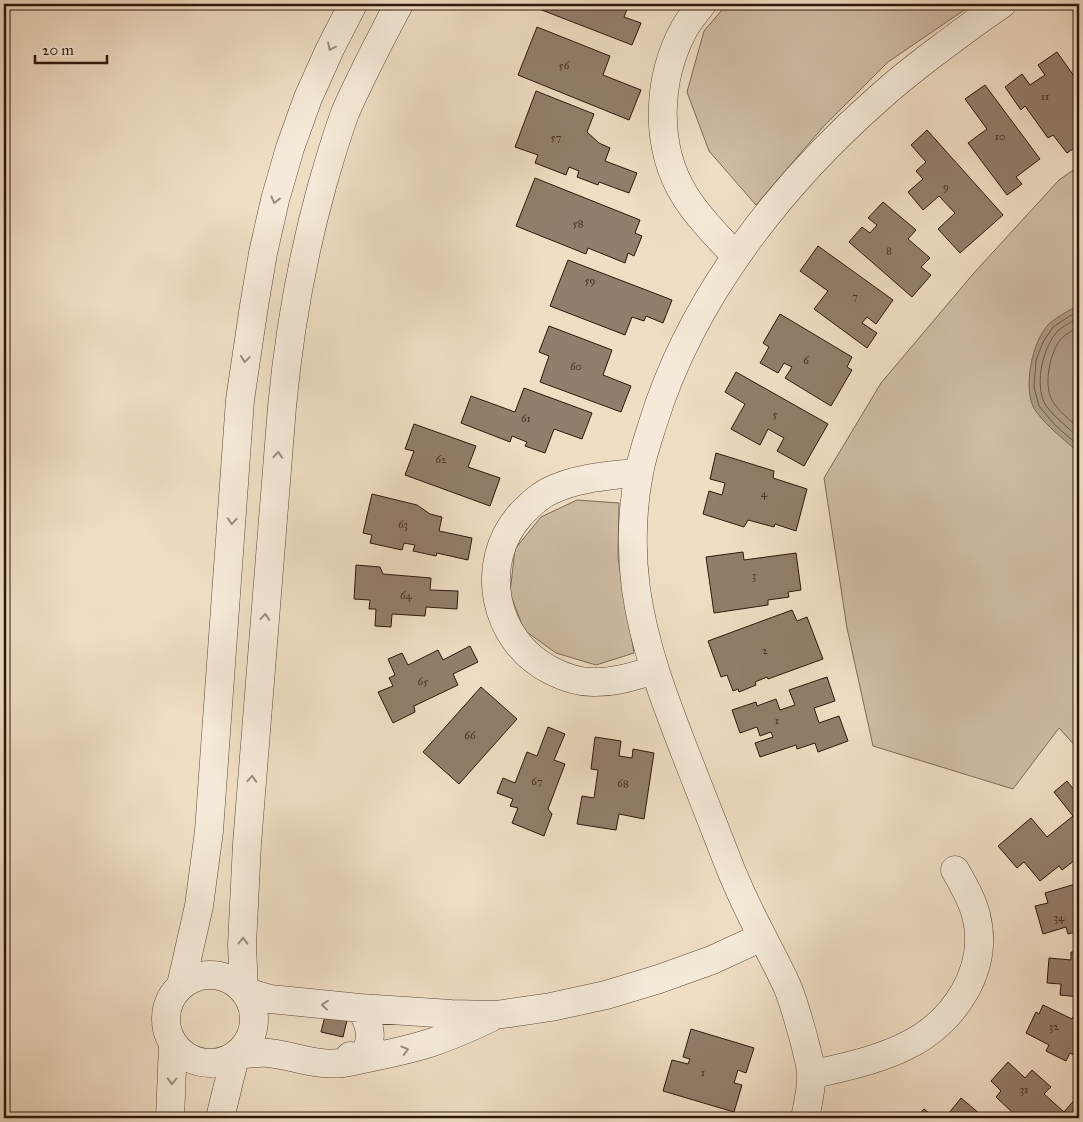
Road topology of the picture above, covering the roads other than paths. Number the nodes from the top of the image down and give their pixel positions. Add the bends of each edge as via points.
1 (353, 4) edge
2 (399, 4) edge
3 (702, 4) edge
4 (1002, 4) edge
5 (736, 256) junction
6 (639, 472) junction
7 (655, 670) junction
8 (955, 870) dead end
9 (762, 937) junction
10 (181, 985) junction
11 (245, 991) junction
12 (360, 1008) junction
13 (496, 1015) junction
14 (173, 1044) junction
15 (236, 1056) junction
16 (363, 1059) junction
17 (811, 1075) junction
18 (170, 1118) edge
19 (220, 1118) edge
20 (805, 1118) edge

1 -> 10 street via 312,90 290,148 263,253 240,400 209,831 199,906
11 -> 2 street via 242,944 247,844 282,407 294,308 315,210 345,115
3 - 5 street via 684,28 672,54 662,111 664,140 684,194 700,218
4 - 5 street via 912,70 854,121 789,189
5 - 6 street via 700,314 670,375
6 - 7 street via 633,529 636,586
6 - 7 street via 579,481 554,489 531,503 513,523 501,546 495,572 497,599 505,624 520,647 540,665 564,677 590,682 617,681
7 - 9 street via 731,869
8 - 17 street via 976,915 979,934 979,954 966,991 940,1023 907,1046 870,1060
9 - 13 street via 712,960 606,995
9 - 17 street via 788,990
10 - 11 street via 206,974 233,981
10 - 14 street via 172,995 165,1020
12 -> 11 street via 270,999
11 - 15 street via 255,1018 247,1045
12 - 13 street
12 - 16 street via 366,1017 370,1039
16 -> 13 street via 431,1042
14 - 15 street via 186,1056 201,1063 219,1063
14 -> 18 street
15 - 16 street via 266,1053 326,1064
15 - 19 street
17 - 20 street

